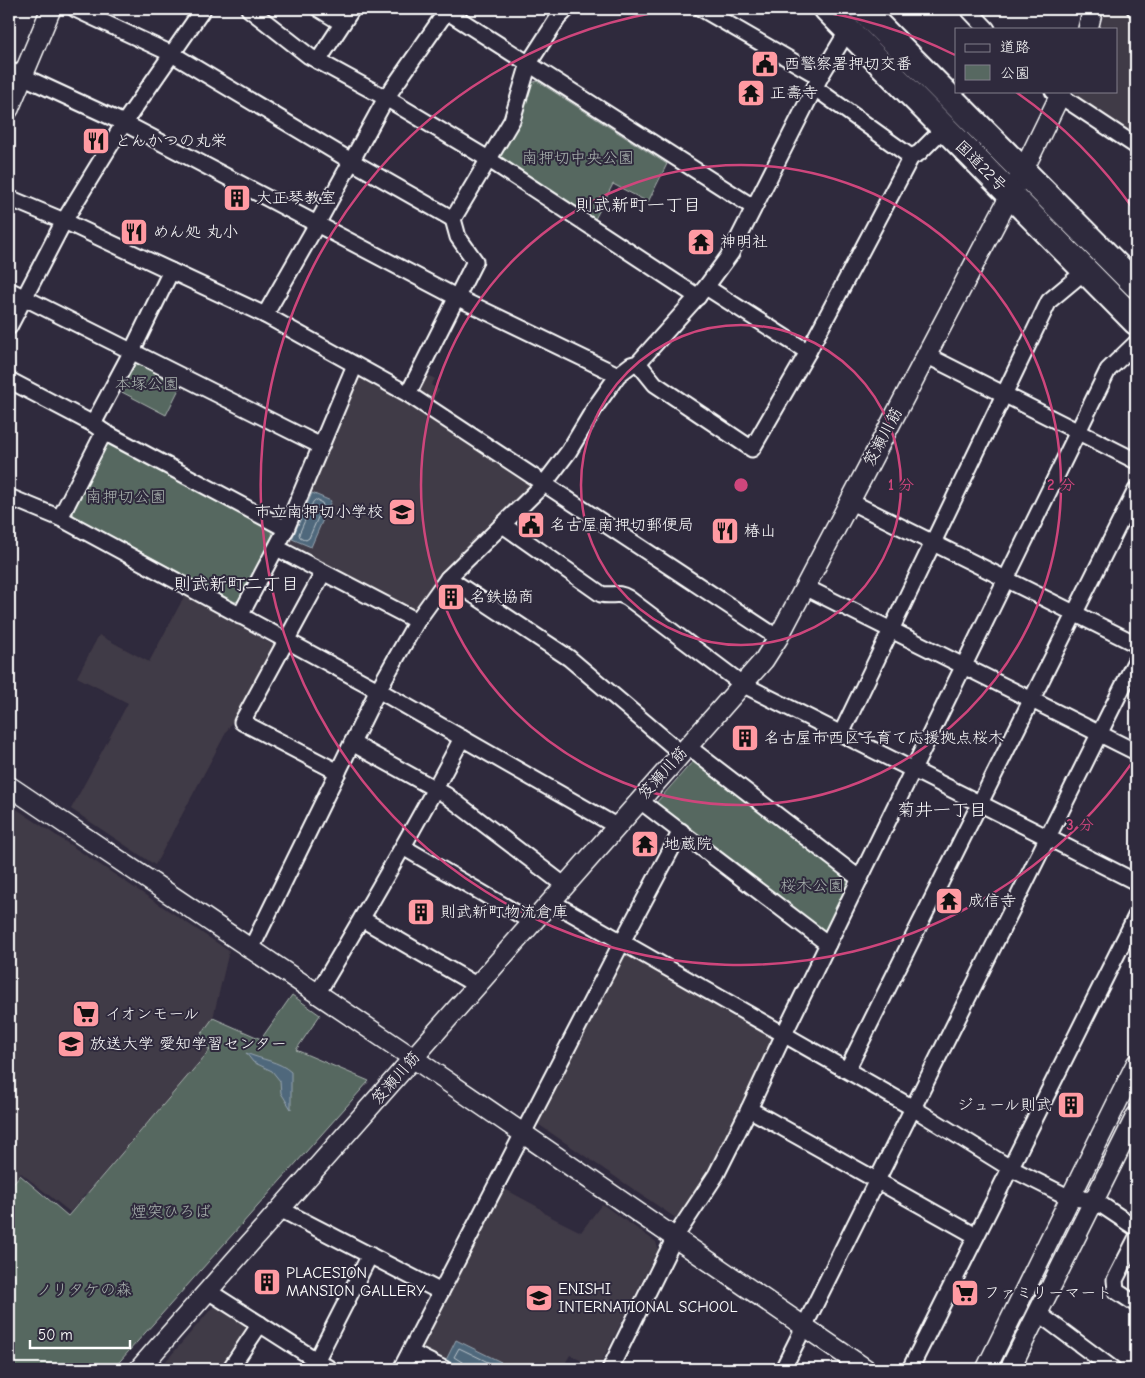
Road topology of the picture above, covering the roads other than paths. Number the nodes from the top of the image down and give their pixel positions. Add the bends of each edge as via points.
1 (51, 9) edge
2 (75, 9) edge
3 (203, 9) edge
4 (249, 9) edge
5 (320, 9) edge
6 (352, 9) edge
7 (446, 9) edge
8 (568, 9) edge
9 (702, 9) edge
10 (827, 9) edge
11 (862, 9) edge
12 (968, 9) edge
13 (1093, 9) edge
14 (342, 23) junction
15 (987, 28) edge
16 (1088, 28) edge
17 (848, 30) junction
18 (172, 54) junction
19 (318, 61) junction
20 (529, 63) junction
21 (16, 73) edge
22 (817, 83) junction
23 (1058, 93) edge
24 (386, 98) junction
25 (9, 109) edge
26 (124, 123) junction
27 (944, 128) junction
28 (1136, 146) edge
29 (911, 157) junction
30 (488, 159) junction
31 (351, 161) junction
32 (1023, 171) junction
33 (1010, 195) junction
34 (9, 198) edge
35 (754, 207) junction
36 (453, 219) junction
37 (64, 221) junction
38 (317, 224) junction
39 (172, 271) junction
40 (1085, 271) junction
41 (1136, 285) edge
42 (9, 290) edge
43 (702, 292) junction
44 (456, 297) junction
45 (24, 298) junction
46 (265, 315) junction
47 (1136, 322) edge
48 (9, 327) edge
49 (1136, 343) edge
50 (132, 352) junction
51 (808, 352) junction
52 (926, 355) junction
53 (638, 363) junction
54 (355, 365) junction
55 (618, 375) junction
56 (9, 380) edge
57 (408, 394) junction
58 (1004, 394) junction
59 (99, 428) junction
60 (1078, 432) junction
61 (321, 446) junction
62 (1136, 461) edge
63 (544, 484) junction
64 (1136, 490) edge
65 (9, 497) edge
66 (850, 501) junction
67 (60, 518) junction
68 (503, 524) junction
69 (286, 529) junction
70 (933, 543) junction
71 (277, 548) junction
72 (323, 573) junction
73 (448, 578) junction
74 (1006, 579) junction
75 (805, 587) junction
76 (1074, 613) junction
77 (240, 616) junction
78 (417, 621) junction
79 (891, 630) junction
80 (778, 638) junction
81 (286, 641) junction
82 (1136, 644) edge
83 (1136, 660) edge
84 (964, 666) junction
85 (742, 684) junction
86 (378, 690) junction
87 (1031, 700) junction
88 (841, 734) junction
89 (1099, 734) junction
90 (462, 738) junction
91 (352, 743) junction
92 (684, 750) junction
93 (1136, 752) edge
94 (913, 770) junction
95 (338, 772) junction
96 (9, 786) edge
97 (436, 790) junction
98 (639, 800) junction
99 (980, 804) junction
100 (616, 826) junction
101 (681, 831) junction
102 (1047, 837) junction
103 (403, 847) junction
104 (860, 879) junction
105 (1136, 882) edge
106 (564, 885) junction
107 (550, 902) junction
108 (1136, 916) edge
109 (362, 919) junction
110 (532, 922) junction
111 (622, 942) junction
112 (828, 944) junction
113 (251, 949) junction
114 (476, 985) junction
115 (317, 994) junction
116 (784, 1034) junction
117 (413, 1058) junction
118 (1136, 1064) edge
119 (847, 1070) junction
120 (913, 1108) junction
121 (749, 1109) junction
122 (1136, 1116) edge
123 (524, 1133) junction
124 (1010, 1168) junction
125 (877, 1181) junction
126 (1070, 1198) junction
127 (1094, 1200) junction
128 (280, 1209) junction
129 (1136, 1228) edge
130 (976, 1236) junction
131 (675, 1237) junction
132 (1136, 1240) edge
133 (370, 1255) junction
134 (208, 1291) junction
135 (442, 1292) junction
136 (1136, 1304) edge
137 (1038, 1313) junction
138 (260, 1324) junction
139 (804, 1327) junction
140 (410, 1352) junction
141 (314, 1365) edge
142 (139, 1369) edge
143 (230, 1369) edge
144 (330, 1369) edge
145 (401, 1369) edge
146 (444, 1369) edge
147 (610, 1369) edge
148 (783, 1369) edge
149 (866, 1369) edge
150 (910, 1369) edge
151 (986, 1369) edge
152 (1010, 1369) edge
153 (1112, 1369) edge

1 - 21 street
2 - 18 street
3 - 18 street
4 - 19 street
5 - 14 street
6 - 14 street
7 - 20 street
7 - 24 street
8 - 20 street via 558,18
9 - 22 street
10 - 17 highway, 国道22号
11 - 32 highway, 国道22号
12 - 15 street
13 - 16 street
14 - 19 street
17 - 22 street
17 - 27 highway, 国道22号
18 - 26 street
18 - 31 street
19 - 24 street
20 - 30 street via 512,120
20 - 35 street
21 - 25 street
21 - 26 street
22 - 29 street
22 - 35 street
23 - 28 street
23 - 32 street, 笈瀬川筋
24 - 30 street
24 - 31 street
26 - 37 street
26 - 38 street
27 - 29 street
27 - 33 highway, 国道22号
29 - 51 street
30 - 36 street
30 - 43 street
31 - 36 street
31 - 38 street
32 - 33 street, 笈瀬川筋
32 - 41 highway, 国道22号
33 - 40 highway, 国道22号
33 - 52 street, 笈瀬川筋
34 - 37 street
35 - 43 street via 731,253
36 - 44 street via 458,237 475,262
37 - 39 street
37 - 45 street
38 - 44 street
38 - 46 street
39 - 46 street
39 - 50 street
40 - 47 highway, 国道22号
40 - 58 street via 1049,301
42 - 45 street
43 - 51 street
43 - 53 street
44 - 55 street
44 - 57 street
45 - 48 street
45 - 50 street
46 - 54 street
49 - 60 street via 1108,370
50 - 59 street
50 - 61 street
51 - 53 street via 752,449 655,384
52 - 58 street
52 - 66 street, 笈瀬川筋
53 - 55 street
54 - 57 street
54 - 61 street
55 - 63 street
56 - 59 street
57 - 63 street
58 - 60 street
58 - 70 street
59 - 67 street
59 - 69 street
60 - 62 street
60 - 74 street
61 - 69 street
63 - 68 street
63 - 80 street
64 - 76 street
65 - 67 street
66 - 70 street
66 - 75 street, 笈瀬川筋
67 - 77 street
68 - 73 street
68 - 85 street via 601,594 617,593 628,598
69 - 71 street
70 - 74 street
70 - 79 street
71 - 72 street
71 - 77 street
72 - 78 street
72 - 81 street
73 - 78 street
73 - 92 street via 569,658
74 - 76 street
74 - 84 street
75 - 79 street
75 - 80 street, 笈瀬川筋
76 - 82 street
76 - 87 street
77 - 81 street
78 - 86 street
79 - 84 street
79 - 88 street
80 - 85 street, 笈瀬川筋 via 764,660
81 - 86 street
81 - 95 street via 242,722
83 - 89 street
84 - 87 street
84 - 94 street
85 - 88 street
85 - 92 street, 笈瀬川筋
86 - 90 street
86 - 91 street
87 - 89 street
87 - 99 street
88 - 94 street
89 - 93 street
89 - 102 street
90 - 97 street
90 - 100 street
91 - 95 street
91 - 97 street
92 - 98 street, 笈瀬川筋
92 - 104 street
94 - 99 street
94 - 104 street
95 - 113 street
96 - 113 street
97 - 103 street
97 - 106 street
98 - 100 street, 笈瀬川筋
98 - 101 street
99 - 102 street
99 - 119 street
100 - 106 street, 笈瀬川筋
101 - 111 street
101 - 112 street
102 - 105 street
102 - 120 street
103 - 109 street
103 - 110 street
104 - 112 street
106 - 107 street, 笈瀬川筋
107 - 110 street, 笈瀬川筋
107 - 111 street
108 - 124 street
109 - 114 street
109 - 115 street
110 - 114 street, 笈瀬川筋
111 - 116 street
111 - 123 street
112 - 116 street
113 - 115 street
114 - 117 street, 笈瀬川筋
115 - 117 street
116 - 119 street
116 - 121 street
117 - 123 street
117 - 128 street, 笈瀬川筋
118 - 126 street
119 - 120 street
120 - 124 street
120 - 125 street
121 - 125 street
121 - 131 street via 716,1175
122 - 127 street
123 - 131 street
123 - 135 street
124 - 126 street
124 - 130 street
125 - 130 street
125 - 139 street
126 - 127 street
126 - 151 street
127 - 129 street
127 - 137 street
128 - 133 street
128 - 134 street, 笈瀬川筋
130 - 150 street
131 - 139 street
131 - 147 street
132 - 136 street via 1115,1280 1116,1291
133 - 135 street
133 - 141 street
134 - 138 street
134 - 142 street, 笈瀬川筋
135 - 140 street
137 - 152 street
137 - 153 street
138 - 141 street
138 - 143 street
139 - 148 street
139 - 149 street
140 - 145 street
140 - 146 street
141 - 144 street

